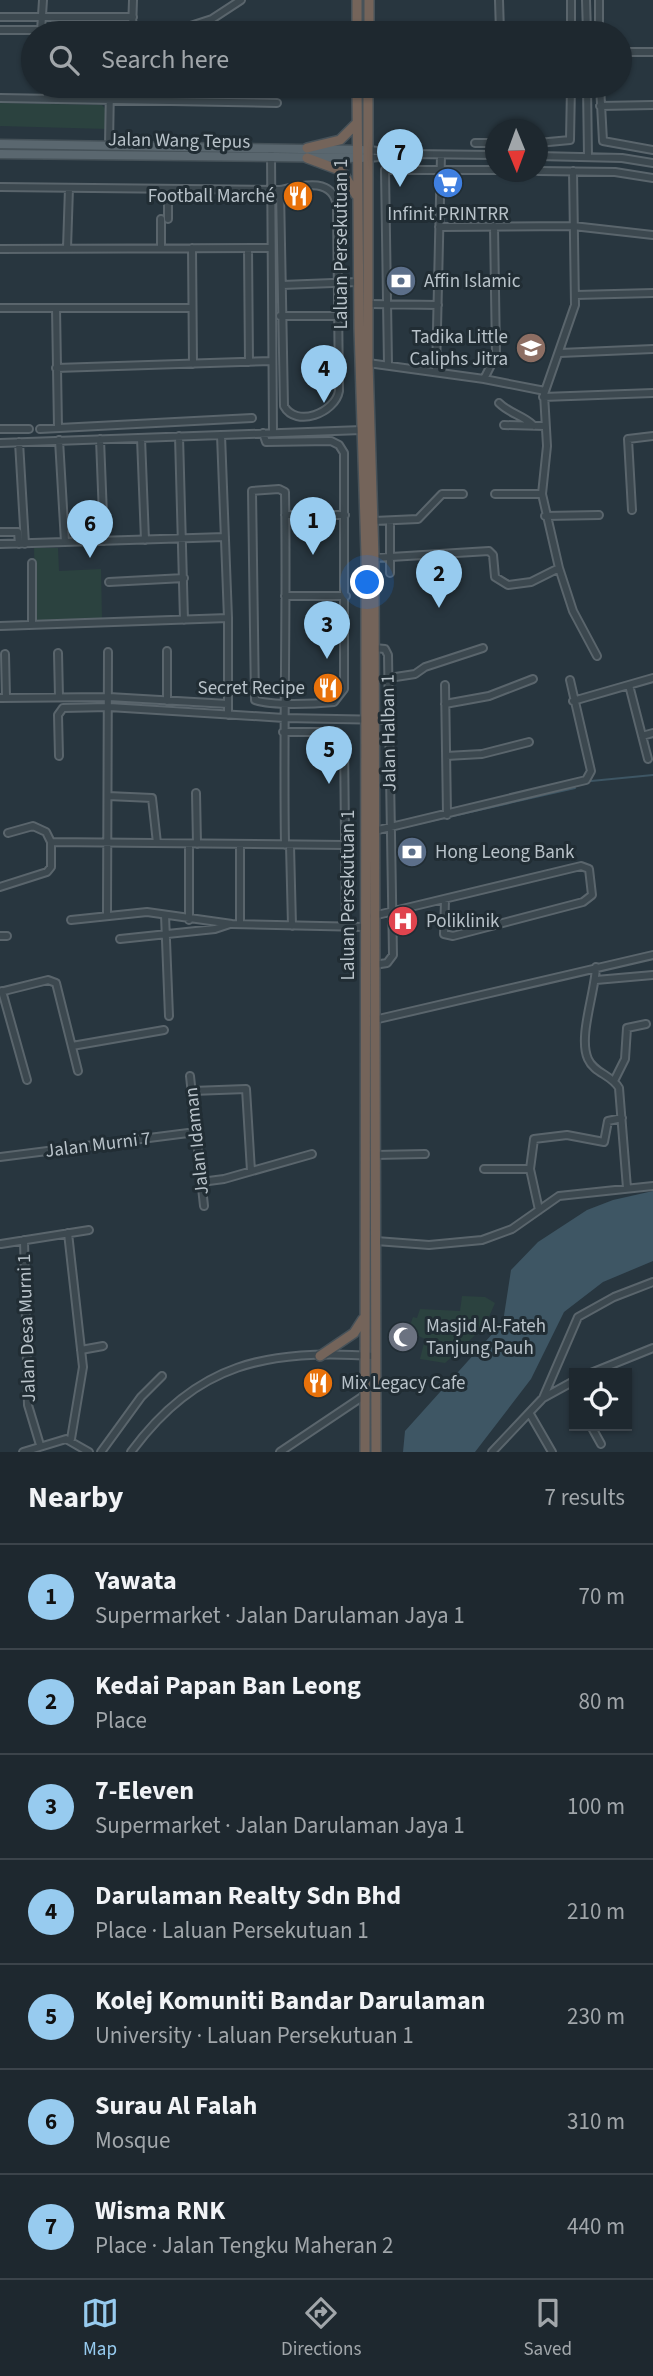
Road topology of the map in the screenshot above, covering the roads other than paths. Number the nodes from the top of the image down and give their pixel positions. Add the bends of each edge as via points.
1 (43, 0) edge
2 (133, 0) edge
3 (241, 0) edge
4 (357, 0) edge
5 (369, 0) edge
6 (499, 0) edge
7 (571, 0) edge
8 (586, 0) edge
9 (599, 0) edge
10 (42, 16) junction
11 (0, 17) edge
12 (133, 18) junction
13 (43, 21) edge
14 (133, 21) edge
15 (205, 21) edge
16 (357, 21) edge
17 (369, 21) edge
18 (500, 21) edge
19 (571, 21) edge
20 (587, 21) edge
21 (599, 21) edge
22 (0, 30) edge
23 (21, 31) edge
24 (632, 52) edge
25 (653, 52) edge
26 (0, 98) edge
27 (47, 98) joint
28 (357, 98) edge
29 (368, 98) edge
30 (571, 98) edge
31 (587, 98) edge
32 (600, 98) edge
33 (110, 100) junction
34 (277, 103) dead end
35 (600, 106) junction
36 (653, 106) edge
37 (357, 122) junction
38 (548, 142) edge
39 (475, 143) dead end
40 (485, 143) edge
41 (0, 144) edge
42 (109, 145) junction
43 (653, 150) edge
44 (271, 153) junction
45 (307, 153) junction
46 (0, 154) edge
47 (358, 154) junction
48 (369, 154) junction
49 (441, 155) junction
50 (485, 155) edge
51 (548, 156) edge
52 (588, 157) junction
53 (653, 163) edge
54 (440, 169) junction
55 (485, 170) edge
56 (548, 171) edge
57 (573, 171) junction
58 (653, 178) edge
59 (0, 187) edge
60 (69, 188) junction
61 (168, 189) junction
62 (271, 190) junction
63 (280, 190) junction
64 (358, 200) junction
65 (494, 226) junction
66 (573, 226) junction
67 (439, 227) junction
68 (653, 235) edge
69 (67, 248) junction
70 (161, 248) junction
71 (192, 248) junction
72 (248, 248) junction
73 (271, 248) junction
74 (0, 249) edge
75 (358, 282) junction
76 (337, 283) junction
77 (282, 285) junction
78 (653, 293) edge
79 (576, 295) junction
80 (369, 304) junction
81 (387, 304) junction
82 (438, 305) junction
83 (0, 308) edge
84 (56, 308) junction
85 (192, 308) junction
86 (272, 316) junction
87 (282, 316) junction
88 (338, 316) junction
89 (653, 349) edge
90 (559, 353) junction
91 (272, 361) junction
92 (249, 362) junction
93 (368, 362) junction
94 (193, 364) junction
95 (388, 365) junction
96 (56, 368) junction
97 (436, 372) junction
98 (484, 379) junction
99 (653, 393) edge
100 (544, 394) junction
101 (499, 403) dead end
102 (252, 418) dead end
103 (504, 425) dead end
104 (534, 426) junction
105 (545, 426) junction
106 (58, 428) junction
107 (0, 429) edge
108 (29, 429) dead end
109 (40, 429) dead end
110 (362, 430) junction
111 (320, 431) junction
112 (263, 433) junction
113 (273, 433) junction
114 (221, 435) junction
115 (179, 436) junction
116 (653, 436) edge
117 (141, 438) junction
118 (100, 439) junction
119 (59, 440) junction
120 (321, 440) junction
121 (19, 442) junction
122 (0, 443) edge
123 (463, 494) dead end
124 (495, 494) dead end
125 (542, 494) junction
126 (632, 510) dead end
127 (599, 514) dead end
128 (285, 515) junction
129 (345, 515) junction
130 (545, 516) junction
131 (390, 521) junction
132 (374, 522) junction
133 (0, 532) edge
134 (225, 537) junction
135 (183, 539) junction
136 (145, 540) junction
137 (104, 541) junction
138 (65, 542) junction
139 (0, 544) edge
140 (22, 544) junction
141 (390, 557) junction
142 (374, 558) junction
143 (32, 563) dead end
144 (559, 568) junction
145 (390, 573) dead end
146 (184, 578) junction
147 (109, 582) dead end
148 (285, 596) junction
149 (346, 596) junction
150 (228, 618) junction
151 (184, 621) junction
152 (32, 625) junction
153 (0, 626) edge
154 (374, 648) junction
155 (483, 648) dead end
156 (167, 651) dead end
157 (108, 652) dead end
158 (58, 653) dead end
159 (5, 654) dead end
160 (597, 656) dead end
161 (389, 678) junction
162 (653, 678) edge
163 (533, 679) dead end
164 (570, 680) dead end
165 (445, 685) dead end
166 (629, 685) junction
167 (59, 697) junction
168 (108, 697) junction
169 (3, 698) edge
170 (167, 701) junction
171 (573, 701) junction
172 (284, 702) junction
173 (228, 704) junction
174 (445, 704) junction
175 (109, 707) junction
176 (228, 715) junction
177 (284, 718) junction
178 (370, 718) junction
179 (388, 720) junction
180 (284, 732) junction
181 (653, 733) edge
182 (642, 736) junction
183 (529, 742) dead end
184 (59, 756) dead end
185 (446, 756) junction
186 (648, 759) dead end
187 (196, 793) dead end
188 (108, 796) junction
189 (447, 815) junction
190 (390, 827) junction
191 (373, 831) junction
192 (8, 832) dead end
193 (51, 842) junction
194 (108, 842) junction
195 (157, 844) junction
196 (193, 844) junction
197 (240, 844) junction
198 (288, 845) junction
199 (345, 845) junction
200 (0, 887) edge
201 (445, 900) junction
202 (392, 912) junction
203 (165, 915) junction
204 (107, 916) junction
205 (373, 916) junction
206 (71, 920) dead end
207 (189, 920) junction
208 (232, 924) junction
209 (240, 924) junction
210 (292, 926) junction
211 (346, 927) junction
212 (365, 928) junction
213 (168, 933) junction
214 (120, 939) dead end
215 (653, 955) edge
216 (374, 965) junction
217 (596, 967) junction
218 (653, 975) edge
219 (596, 980) junction
220 (1, 991) edge
221 (169, 1016) dead end
222 (370, 1021) junction
223 (646, 1024) dead end
224 (164, 1030) dead end
225 (72, 1046) junction
226 (78, 1071) dead end
227 (190, 1076) dead end
228 (27, 1080) dead end
229 (614, 1081) junction
230 (191, 1091) junction
231 (622, 1118) junction
232 (196, 1132) junction
233 (312, 1154) dead end
234 (425, 1154) dead end
235 (375, 1155) junction
236 (0, 1157) edge
237 (484, 1169) dead end
238 (530, 1169) junction
239 (251, 1171) junction
240 (201, 1182) junction
241 (653, 1186) edge
242 (627, 1188) junction
243 (204, 1206) dead end
244 (539, 1210) junction
245 (89, 1230) dead end
246 (68, 1233) junction
247 (24, 1240) junction
248 (376, 1241) junction
249 (1, 1244) edge
250 (653, 1282) edge
251 (365, 1316) junction
252 (103, 1346) dead end
253 (653, 1348) edge
254 (82, 1350) junction
255 (320, 1356) junction
256 (370, 1356) junction
257 (604, 1368) edge
258 (162, 1376) dead end
259 (569, 1384) edge
260 (365, 1395) junction
261 (543, 1398) junction
262 (530, 1414) junction
263 (594, 1431) edge
264 (71, 1439) junction
265 (601, 1444) dead end
266 (40, 1445) junction
267 (23, 1452) edge
268 (89, 1452) edge
269 (101, 1452) edge
270 (131, 1452) edge
271 (281, 1452) edge
272 (366, 1452) edge
273 (376, 1452) edge
274 (492, 1452) edge
275 (552, 1452) edge

1 - 10 street
2 - 12 street
3 - 15 street
4 - 16 highway
5 - 17 highway
6 - 18 street
7 - 19 street
8 - 20 street
9 - 21 street
10 - 11 street
10 - 12 street
10 - 13 street
12 - 14 street
22 - 23 street
24 - 25 street
26 - 27 street
27 - 33 street
28 - 37 highway, Laluan Persekutuan 1
29 - 48 highway, Laluan Persekutuan 1
30 - 38 street via 570,140
31 - 52 street
32 - 35 street
33 - 34 street
33 - 42 street
35 - 36 street
35 - 43 street via 601,138 611,144
37 - 45 highway via 340,140
37 - 47 highway, Laluan Persekutuan 1
39 - 40 street
41 - 42 main road, Jalan Wang Tepus
42 - 44 main road, Jalan Wang Tepus
44 - 45 main road, Jalan Wang Tepus
44 - 46 main road, Jalan Wang Tepus
44 - 62 street
45 - 47 main road, Jalan Wang Tepus
45 - 64 highway via 342,171
47 - 48 main road, Jalan Wang Tepus
47 - 64 highway, Laluan Persekutuan 1
48 - 49 street
48 - 80 highway, Laluan Persekutuan 1
49 - 50 street
49 - 54 street
51 - 52 street
52 - 53 street
54 - 55 street
54 - 67 street
54 - 81 street via 385,169
56 - 57 street
57 - 58 street
57 - 66 street
59 - 60 street
60 - 61 street
60 - 69 street
61 - 62 street
61 - 70 street
62 - 63 street
62 - 73 street
63 - 76 street via 320,185 334,196
63 - 77 street
64 - 75 highway, Laluan Persekutuan 1
65 - 66 street
65 - 67 street
65 - 98 street via 496,355
66 - 68 street
66 - 79 street
67 - 82 street
69 - 70 street
69 - 74 street
70 - 71 street
71 - 72 street
71 - 85 street
72 - 73 street
72 - 92 street
73 - 86 street
75 - 76 street
75 - 110 highway, Laluan Persekutuan 1
76 - 77 street
76 - 88 street
77 - 87 street
78 - 79 street
79 - 90 street
80 - 81 street
80 - 93 highway, Laluan Persekutuan 1
81 - 82 street
81 - 95 street
82 - 97 street
83 - 84 street
84 - 85 street
84 - 96 street
85 - 94 street
86 - 87 street
86 - 91 street
87 - 88 street
87 - 88 street via 284,403 289,414 296,416 319,415 337,399
89 - 90 street
90 - 100 street
91 - 92 street
91 - 113 street
92 - 94 street
93 - 95 street
93 - 132 highway, Laluan Persekutuan 1
94 - 96 street
95 - 97 street
96 - 106 street
97 - 98 street
98 - 100 street
99 - 100 street
100 - 105 street
101 - 104 street
102 - 106 street
103 - 104 street
104 - 105 street
105 - 125 street
106 - 109 street
107 - 108 street
110 - 111 street
110 - 178 highway, Laluan Persekutuan 1
111 - 113 street
111 - 120 street
112 - 113 street
112 - 114 street
112 - 120 street via 266,442
114 - 115 street
114 - 134 street
115 - 117 street
115 - 135 street
116 - 126 street via 628,439
117 - 118 street
117 - 136 street
118 - 119 street
118 - 137 street
119 - 121 street
119 - 138 street
120 - 129 street via 335,442 344,451
121 - 122 street
121 - 140 street
123 - 131 street via 442,494 422,516
124 - 125 street
125 - 130 street
127 - 130 street
128 - 129 street
128 - 148 street
128 - 172 street via 283,489 252,491 254,696 260,702
129 - 149 street
130 - 144 street
131 - 132 street
131 - 141 street
132 - 142 highway, Laluan Persekutuan 1
133 - 140 street via 18,532
134 - 135 street
134 - 150 street
135 - 136 street
135 - 146 street
136 - 137 street
137 - 138 street
138 - 140 street
139 - 140 street
141 - 142 street
141 - 144 street via 489,551 495,577 508,585 531,582
141 - 145 street
142 - 154 highway, Laluan Persekutuan 1
143 - 152 street
144 - 160 street via 573,611
146 - 147 street
146 - 151 street
148 - 149 street
148 - 172 street
149 - 172 street via 343,694 334,702
150 - 151 street
150 - 173 street
151 - 152 street
152 - 153 street
154 - 161 street, Jalan Halban 1 via 387,653
154 - 178 highway, Laluan Persekutuan 1
155 - 161 street via 415,674
156 - 170 street
157 - 168 street
158 - 167 street
159 - 169 street
161 - 179 street, Jalan Halban 1
162 - 166 street
163 - 174 street via 489,696
164 - 171 street
165 - 174 street
166 - 171 street
166 - 182 street
167 - 168 street
167 - 169 street
168 - 170 street
168 - 175 street
170 - 173 street
171 - 189 street via 590,771 586,780
172 - 177 street
173 - 176 street
174 - 185 street
175 - 176 street
175 - 184 street via 60,710
175 - 188 street
176 - 177 street
177 - 178 street
177 - 180 street
178 - 179 street
178 - 191 highway, Laluan Persekutuan 1
178 - 212 highway, Laluan Persekutuan 1
179 - 190 street, Jalan Halban 1
180 - 198 street
180 - 199 street via 337,732 342,736
181 - 182 street
182 - 186 street
183 - 185 street via 482,754
185 - 189 street
187 - 196 street
188 - 194 street
188 - 195 street via 152,798
189 - 190 street
190 - 191 street
190 - 202 street, Jalan Halban 1
191 - 205 highway, Laluan Persekutuan 1
192 - 193 street via 33,826 46,832
193 - 194 street
193 - 200 street via 47,872
194 - 195 street
194 - 204 street
195 - 196 street
196 - 197 street
196 - 207 street
197 - 198 street
197 - 209 street
198 - 199 street
198 - 210 street
199 - 211 street
201 - 201 street via 581,866 589,869 592,880 592,895 583,902 449,936 444,931
201 - 202 street
202 - 205 street
202 - 216 street, Jalan Halban 1 via 392,958
203 - 204 street
203 - 207 street
203 - 213 street
204 - 206 street
205 - 216 highway, Laluan Persekutuan 1
207 - 208 street
208 - 209 street
208 - 213 street
209 - 210 street
210 - 211 street
211 - 212 street
212 - 222 highway, Laluan Persekutuan 1
213 - 214 street
213 - 221 street
215 - 217 street
216 - 222 highway, Laluan Persekutuan 1
217 - 219 street
217 - 222 street
218 - 219 street
219 - 229 street via 585,1050 592,1065
220 - 225 street via 48,979 56,983
220 - 228 street
222 - 235 highway, Laluan Persekutuan 1
222 - 251 highway, Laluan Persekutuan 1
223 - 229 street via 627,1028 625,1059
224 - 225 street
225 - 226 street
227 - 230 street, Jalan Idaman
229 - 231 street
230 - 232 street, Jalan Idaman
230 - 239 street via 246,1089
231 - 238 street via 608,1121 604,1142 567,1135 537,1138 531,1147
231 - 242 street
232 - 236 street, Jalan Murni 7
232 - 240 street, Jalan Idaman
233 - 239 street
234 - 235 street
235 - 248 highway, Laluan Persekutuan 1
237 - 238 street
238 - 244 street
239 - 240 street
240 - 243 street, Jalan Idaman
241 - 242 street
242 - 244 street via 569,1194 554,1198
244 - 248 street via 512,1230 482,1240 429,1245
245 - 246 street
246 - 247 street
246 - 254 street
247 - 249 street
247 - 266 street, Jalan Desa Murni 1 via 28,1405
248 - 256 highway, Laluan Persekutuan 1
250 - 261 street via 578,1317
251 - 255 highway via 354,1333
251 - 256 highway, Laluan Persekutuan 1
252 - 254 street
253 - 257 street
254 - 264 street via 82,1381
255 - 256 street
255 - 270 street via 254,1362 218,1375 174,1403
256 - 260 highway, Laluan Persekutuan 1
256 - 273 highway, Laluan Persekutuan 1
258 - 269 street
259 - 261 street
260 - 271 street
260 - 272 highway, Laluan Persekutuan 1
261 - 262 street
262 - 274 street
262 - 275 street
263 - 265 street
264 - 266 street
264 - 268 street
266 - 267 street

